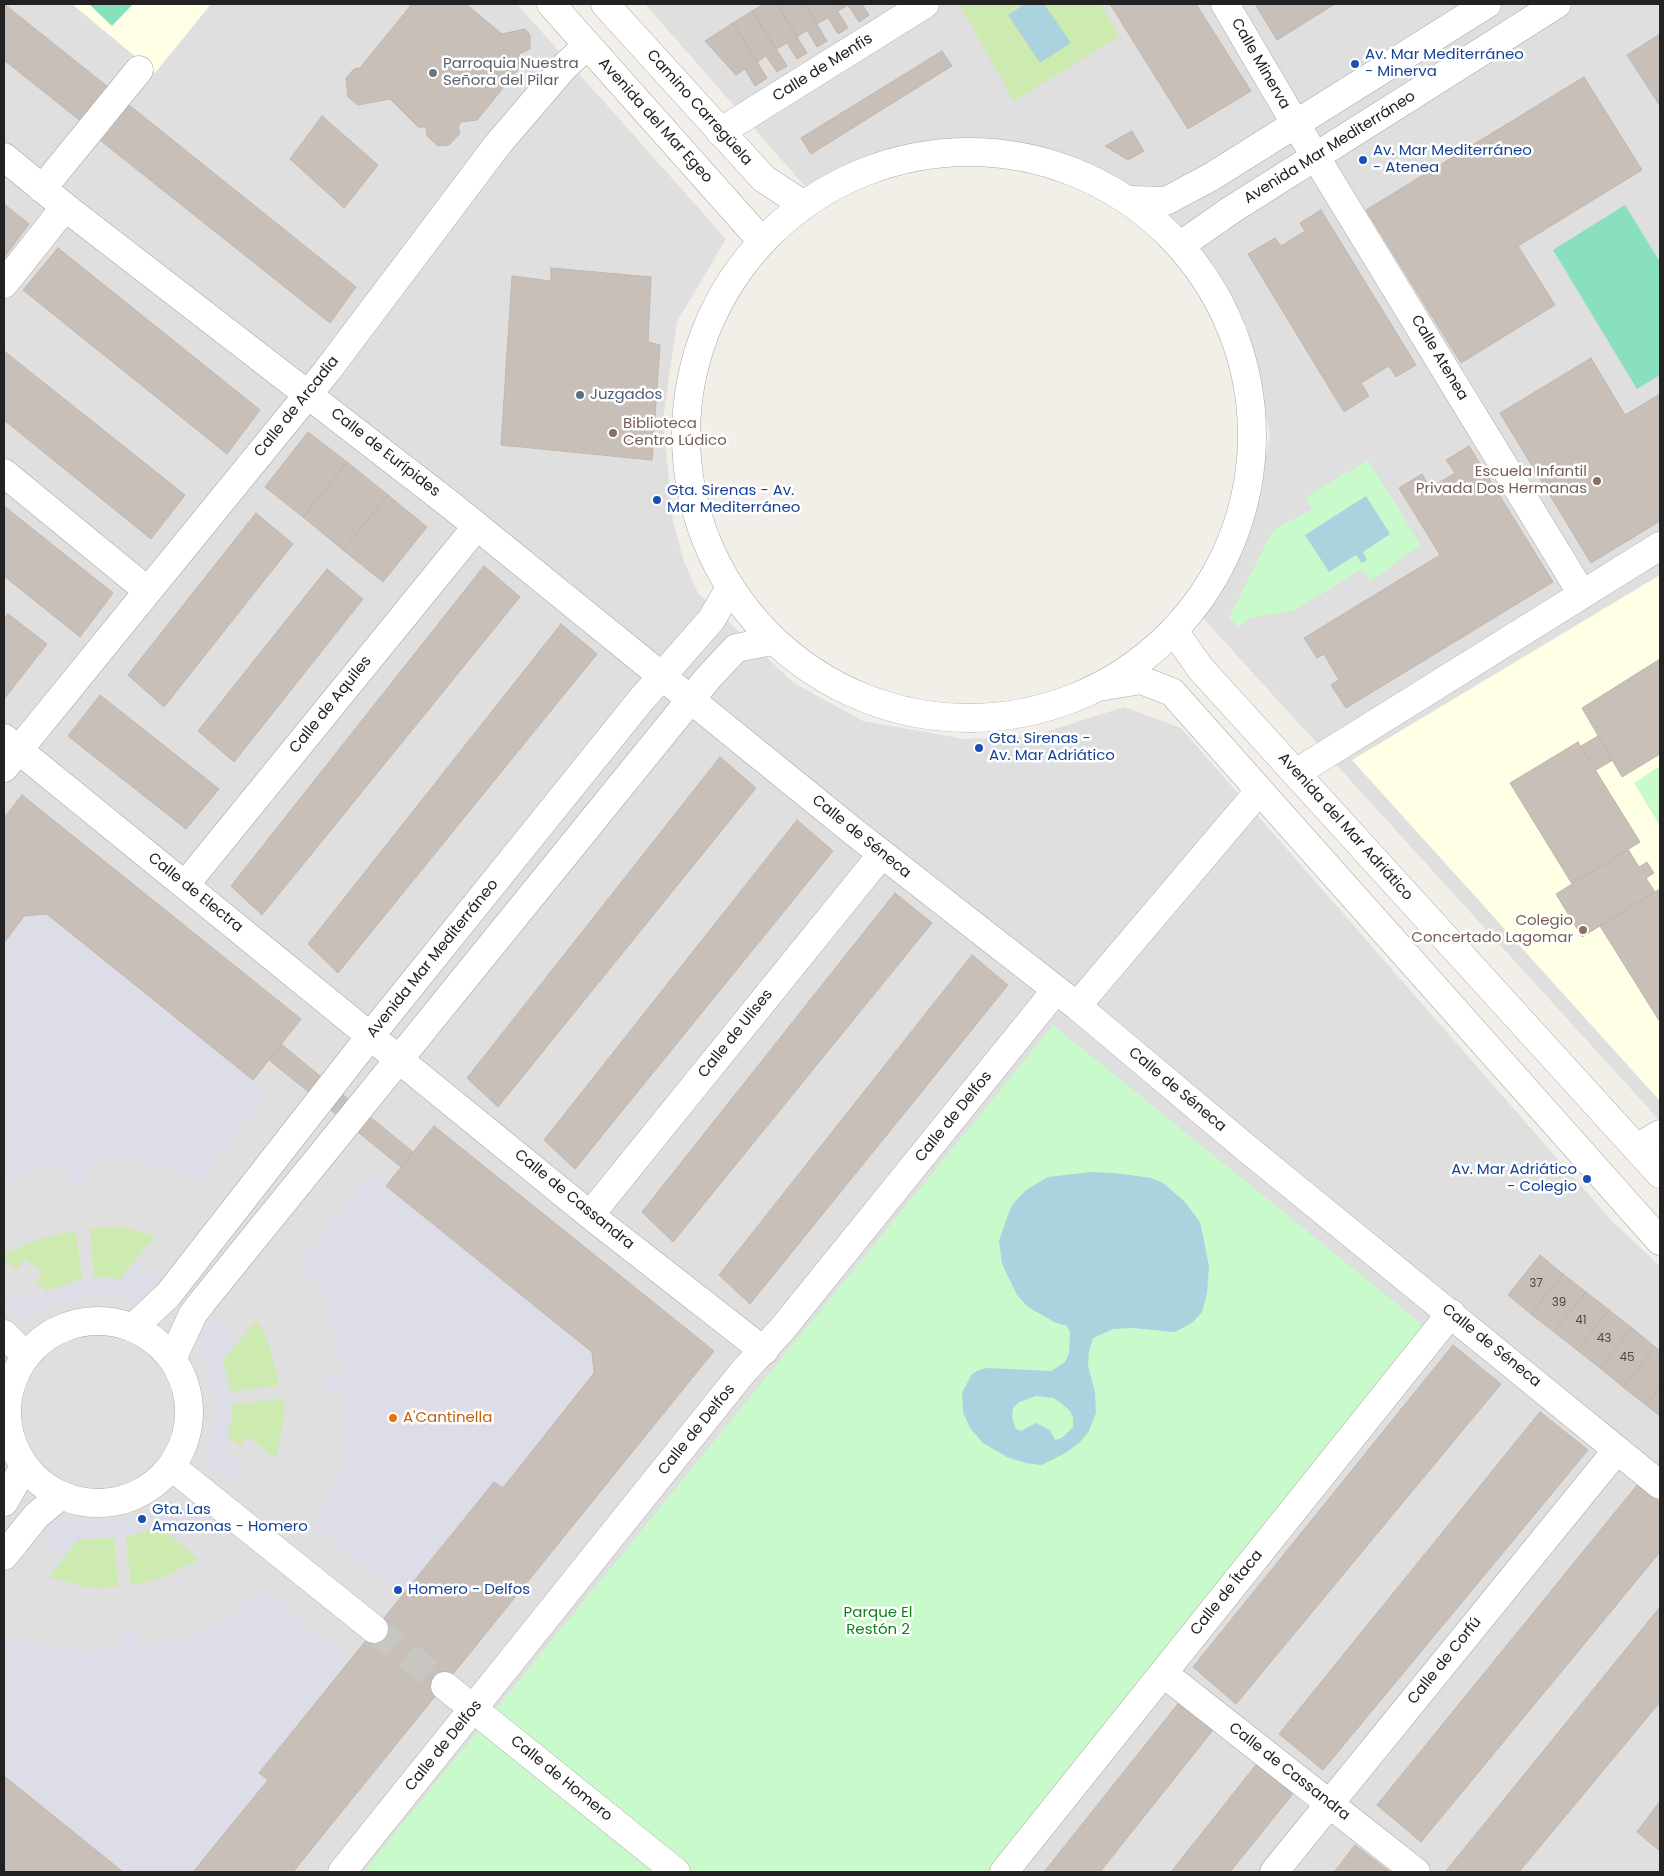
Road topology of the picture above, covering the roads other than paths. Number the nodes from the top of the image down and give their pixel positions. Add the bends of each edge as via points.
1 (550, 4) edge
2 (605, 4) edge
3 (925, 4) edge
4 (1225, 4) edge
5 (1487, 4) edge
6 (1556, 4) edge
7 (589, 47) junction
8 (139, 70) dead end
9 (1295, 123) junction
10 (720, 132) junction
11 (4, 157) edge
12 (1317, 157) junction
13 (42, 188) junction
14 (1131, 200) junction
15 (801, 203) junction
16 (65, 207) junction
17 (760, 239) junction
18 (1181, 245) junction
19 (4, 284) edge
20 (308, 394) junction
21 (4, 474) edge
22 (477, 526) junction
23 (1660, 546) edge
24 (729, 590) junction
25 (148, 591) junction
26 (1582, 594) junction
27 (1175, 632) junction
28 (772, 641) junction
29 (661, 676) junction
30 (1104, 686) junction
31 (690, 699) junction
32 (9, 752) edge
33 (1296, 773) junction
34 (1260, 790) junction
35 (882, 854) junction
36 (185, 884) junction
37 (1067, 998) junction
38 (386, 1047) junction
39 (1660, 1134) edge
40 (1637, 1148) junction
41 (1660, 1174) edge
42 (590, 1215) junction
43 (1660, 1241) edge
44 (1451, 1313) junction
45 (134, 1327) junction
46 (4, 1334) edge
47 (764, 1351) junction
48 (25, 1355) junction
49 (173, 1358) junction
50 (1617, 1450) junction
51 (172, 1467) junction
52 (24, 1468) junction
53 (1660, 1485) edge
54 (60, 1496) junction
55 (4, 1502) edge
56 (4, 1556) edge
57 (374, 1629) tunnel mouth
58 (1163, 1673) junction
59 (445, 1686) tunnel mouth
60 (474, 1709) junction
61 (1329, 1804) junction
62 (342, 1872) edge
63 (676, 1872) edge
64 (1004, 1872) edge
65 (1274, 1872) edge
66 (1416, 1872) edge

1 - 7 street, Avenida del Mar Egeo
2 - 10 street, Camino Carregüela
3 - 10 street, Calle de Menfis
4 - 9 street, Calle Minerva
5 - 9 street
6 - 12 street, Avenida Mar Mediterráneo
7 - 17 street, Avenida del Mar Egeo
7 - 20 street, Calle de Arcadia via 564,67 498,144
8 - 13 street
9 - 12 street, Calle Atenea
9 - 14 street via 1211,177 1166,201
10 - 15 street, Camino Carregüela via 764,179
11 - 13 street, Calle de Eurípides
12 - 18 street, Avenida Mar Mediterráneo
12 - 26 street, Calle Atenea
13 - 16 street, Calle de Eurípides
14 - 15 street via 1060,165 983,150 905,156
14 - 18 street
15 - 17 street
16 - 19 street
16 - 20 street, Calle de Eurípides
17 - 24 street via 724,295 691,364 683,442 688,494 706,544
18 - 27 street via 1228,316 1252,398 1250,483 1224,563
20 - 22 street, Calle de Eurípides
20 - 25 street, Calle de Arcadia
21 - 25 street
22 - 29 street, Calle de Eurípides
22 - 36 street, Calle de Aquiles
23 - 26 street
24 - 28 street
24 - 29 street, Avenida Mar Mediterráneo via 711,620
25 - 32 street, Calle de Arcadia
26 - 33 street
27 - 30 street
27 - 33 street, Avenida del Mar Adriático via 1200,668
28 - 30 street via 845,692 931,718 1020,715
28 - 31 street, Avenida Mar Mediterráneo via 736,648
29 - 31 street, Calle de Eurípides
29 - 38 street, Avenida Mar Mediterráneo
30 - 34 street via 1141,680 1172,692
31 - 35 street, Calle de Séneca
31 - 38 street, Avenida Mar Mediterráneo
32 - 36 street, Calle de Electra
33 - 40 street, Avenida del Mar Adriático
34 - 37 street, Calle de Delfos
34 - 43 street
35 - 37 street, Calle de Séneca
35 - 42 street, Calle de Ulises
36 - 38 street, Calle de Electra
37 - 44 street, Calle de Séneca
37 - 47 street, Calle de Delfos
38 - 42 street, Calle de Cassandra
38 - 45 street, Avenida Mar Mediterráneo via 168,1295
38 - 49 street, Avenida Mar Mediterráneo via 193,1314
39 - 40 street
40 - 41 street, Avenida del Mar Adriático
42 - 47 street, Calle de Cassandra
44 - 50 street, Calle de Séneca
44 - 58 street, Calle de Ítaca
45 - 48 street via 94,1320 75,1324 56,1330
45 - 49 street via 155,1340
46 - 48 street
47 - 60 street, Calle de Delfos via 736,1380
48 - 52 street via 8,1391 8,1431
49 - 51 street via 186,1383 190,1412 186,1441
50 - 53 street, Calle de Séneca
50 - 61 street, Calle de Corfú
51 - 54 street via 155,1485 133,1497 109,1503 84,1503
51 - 57 street
52 - 54 street via 40,1484
52 - 55 street
54 - 56 street via 36,1516
58 - 61 street, Calle de Cassandra
58 - 64 street, Calle de Ítaca
59 - 60 street, Calle de Homero
60 - 62 street, Calle de Delfos
60 - 63 street, Calle de Homero
61 - 65 street, Calle de Corfú
61 - 66 street, Calle de Cassandra

